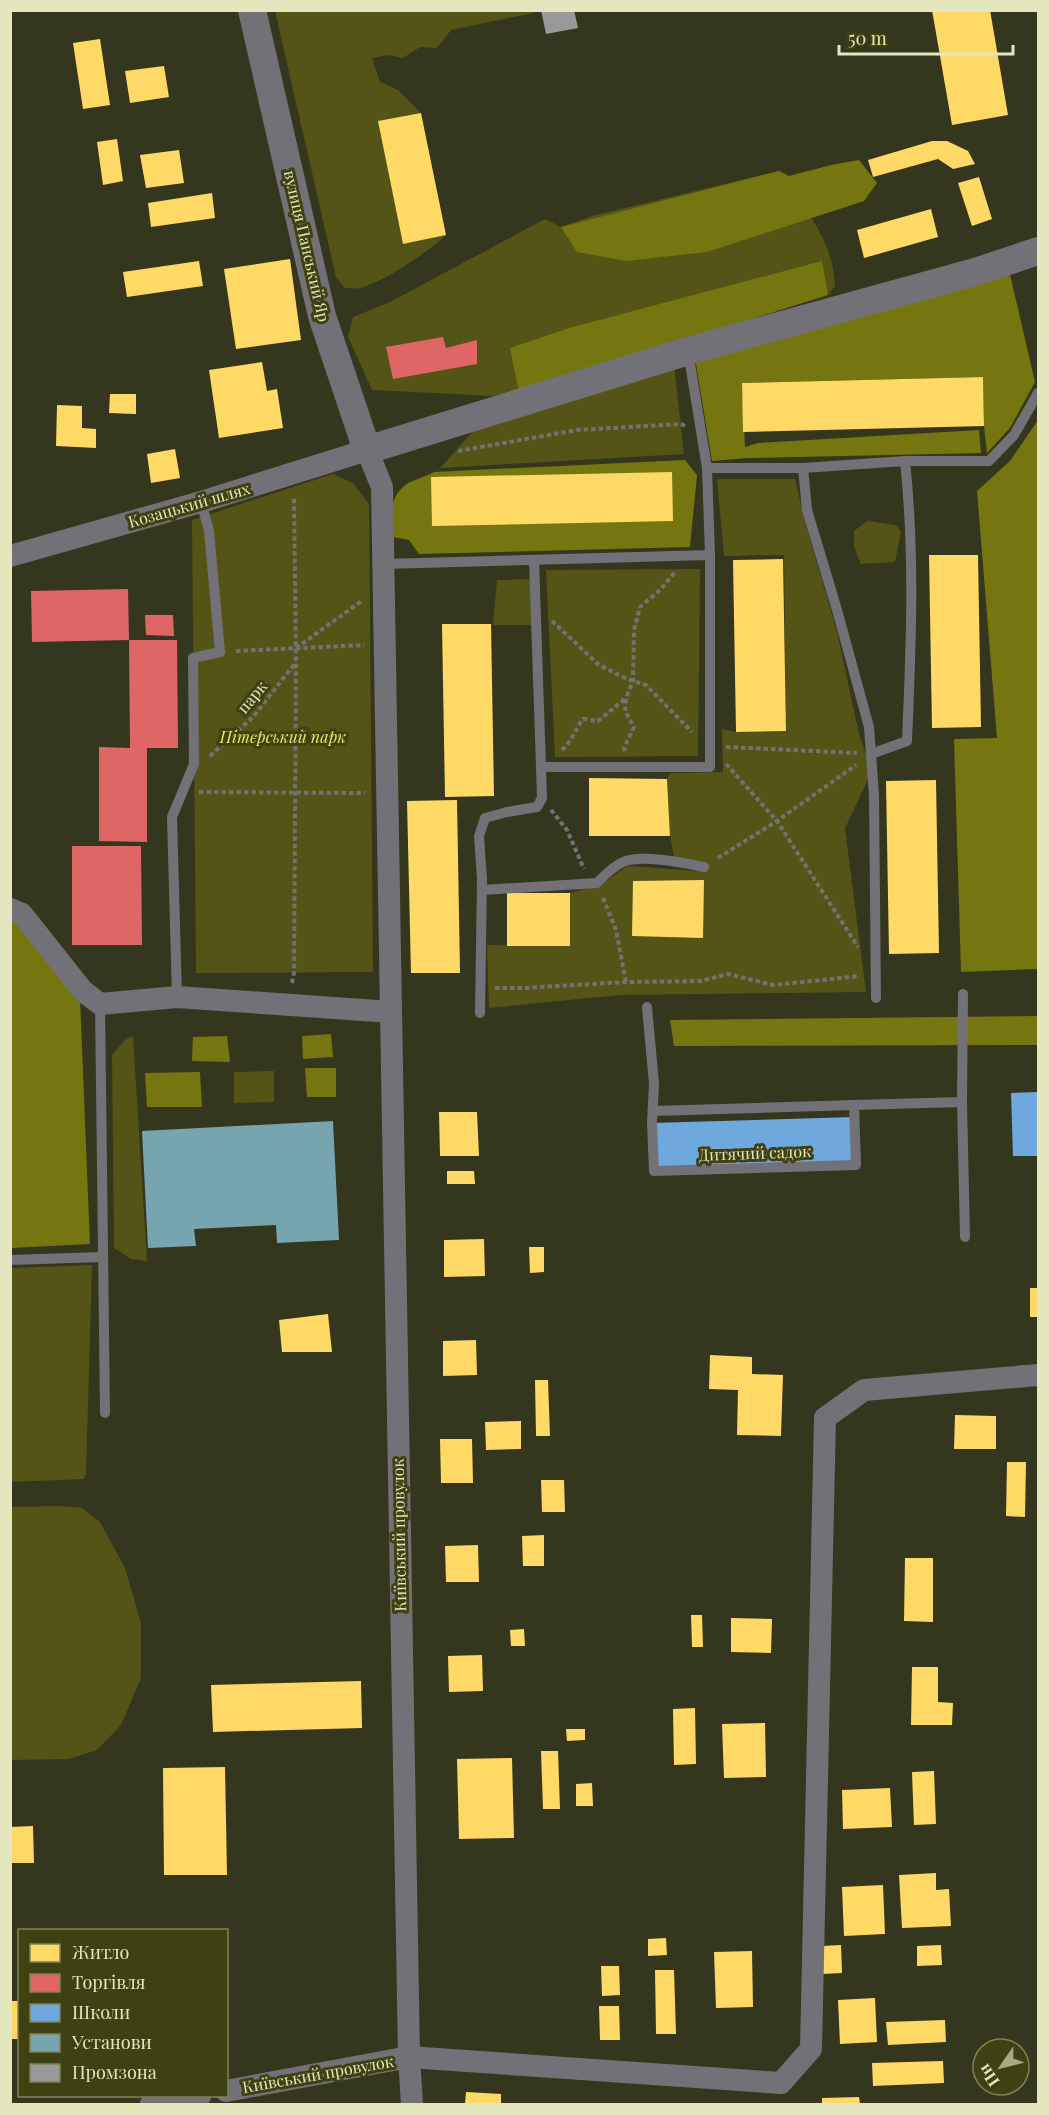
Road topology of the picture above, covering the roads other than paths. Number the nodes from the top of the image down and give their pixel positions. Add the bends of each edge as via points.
1 (252, 10) edge
2 (1038, 251) edge
3 (688, 351) junction
4 (1038, 393) edge
5 (367, 450) junction
6 (905, 461) junction
7 (707, 468) junction
8 (803, 468) junction
9 (201, 502) junction
10 (11, 554) edge
11 (710, 555) junction
12 (534, 560) junction
13 (384, 564) junction
14 (871, 754) junction
15 (541, 767) junction
16 (704, 867) road end
17 (482, 890) junction
18 (10, 909) edge
19 (963, 994) dead end
20 (177, 998) junction
21 (876, 998) dead end
22 (100, 1004) junction
23 (647, 1007) dead end
24 (391, 1012) junction
25 (480, 1013) dead end
26 (963, 1102) junction
27 (854, 1105) junction
28 (653, 1111) junction
29 (965, 1237) dead end
30 (102, 1257) junction
31 (10, 1260) edge
32 (1038, 1375) edge
33 (105, 1413) dead end
34 (409, 2057) junction
35 (228, 2091) edge
36 (194, 2097) edge
37 (151, 2104) edge
38 (412, 2104) edge

1 - 5 street, вулиця Панський Яр via 322,316
2 - 3 street
3 - 5 street
3 - 7 lane
4 - 6 lane via 1014,435 989,461
5 - 9 street, Козацький шлях
5 - 13 street, Київський провулок via 382,487
6 - 8 lane
6 - 14 lane via 913,597 907,741
7 - 8 lane
7 - 11 lane
8 - 14 lane via 807,510 869,728
9 - 10 street, Козацький шлях
9 - 20 lane via 209,531 220,651 193,658 194,764 172,817
11 - 12 lane
11 - 15 lane via 710,767
12 - 13 lane
12 - 15 lane
13 - 24 street, Київський провулок
14 - 21 lane
15 - 17 lane via 542,798 537,807 485,818 479,836
16 - 17 lane via 666,859 625,861 597,883
17 - 25 lane
18 - 22 street via 22,915 83,991
19 - 26 lane
20 - 22 street
20 - 24 street
22 - 30 lane
23 - 28 lane, Дитячий садок
24 - 34 street, Київський провулок
26 - 27 lane
26 - 29 lane
27 - 28 lane
27 - 28 lane, Дитячий садок via 856,1165 654,1171
30 - 31 lane
30 - 33 lane
32 - 34 street via 864,1390 825,1418 811,2049 781,2083
34 - 35 street, Київський провулок
34 - 38 street, Київський провулок
36 - 37 street

